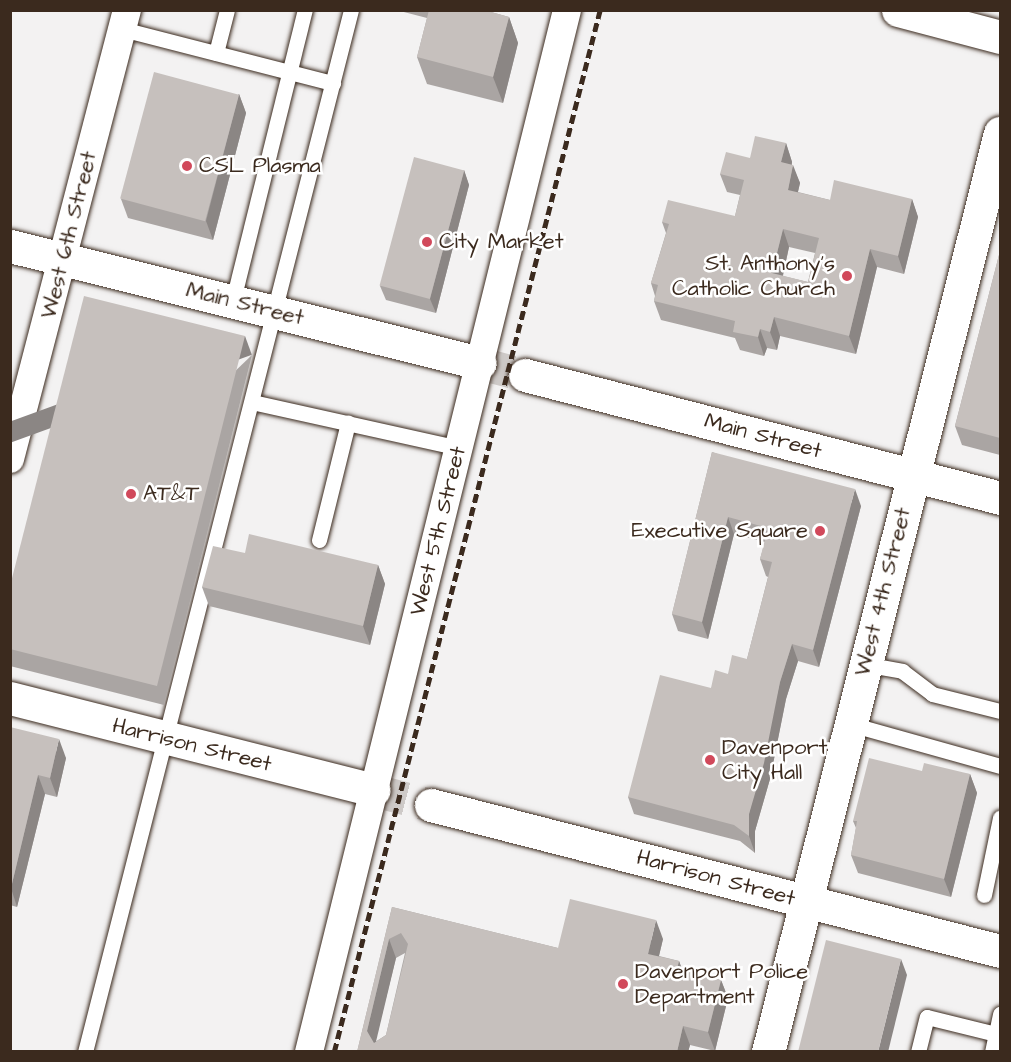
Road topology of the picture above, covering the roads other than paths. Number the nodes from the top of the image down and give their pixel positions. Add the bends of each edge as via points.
1 (227, 10) edge
2 (304, 10) edge
3 (351, 10) edge
4 (567, 10) edge
5 (898, 10) edge
6 (124, 20) edge
7 (1000, 37) edge
8 (216, 53) junction
9 (289, 72) junction
10 (333, 83) junction
11 (1000, 133) edge
12 (10, 246) edge
13 (62, 259) junction
14 (233, 300) junction
15 (276, 312) junction
16 (480, 363) junction
17 (525, 375) tunnel mouth
18 (252, 402) junction
19 (348, 423) junction
20 (459, 448) junction
21 (10, 459) edge
22 (912, 475) junction
23 (1000, 498) edge
24 (319, 540) dead end
25 (864, 664) junction
26 (10, 698) edge
27 (1000, 711) edge
28 (850, 724) junction
29 (163, 738) junction
30 (1000, 766) edge
31 (374, 790) junction
32 (431, 805) tunnel mouth
33 (1000, 818) edge
34 (984, 895) dead end
35 (805, 901) junction
36 (1000, 951) edge
37 (1000, 1014) edge
38 (996, 1034) junction
39 (85, 1052) edge
40 (309, 1052) edge
41 (768, 1052) edge
42 (918, 1052) edge
43 (992, 1052) edge

1 - 8 lane
2 - 9 lane
3 - 10 lane
4 - 16 street, West 5th Street
5 - 7 main road
6 - 8 lane
6 - 13 street, West 6th Street
8 - 9 lane
9 - 10 lane
9 - 14 lane
10 - 15 lane
11 - 22 main road, West 4th Street
12 - 13 main road, Main Street
13 - 14 main road, Main Street
13 - 21 street, West 6th Street
14 - 15 main road, Main Street
15 - 16 main road, Main Street
15 - 18 lane
16 - 20 street, West 5th Street
17 - 22 main road, Main Street
18 - 19 lane
18 - 29 lane
19 - 20 lane
19 - 24 lane
20 - 31 street, West 5th Street
22 - 23 main road, Main Street
22 - 25 main road, West 4th Street
25 - 27 lane via 902,671 932,694
25 - 28 main road, West 4th Street
26 - 29 main road, Harrison Street
28 - 30 lane
28 - 35 main road, West 4th Street
29 - 31 main road, Harrison Street
29 - 39 lane
31 - 40 street, West 5th Street
32 - 35 main road, Harrison Street
33 - 34 lane
35 - 36 main road, Harrison Street
35 - 41 main road, West 4th Street
37 - 38 lane
38 - 42 lane via 927,1017
38 - 43 lane

